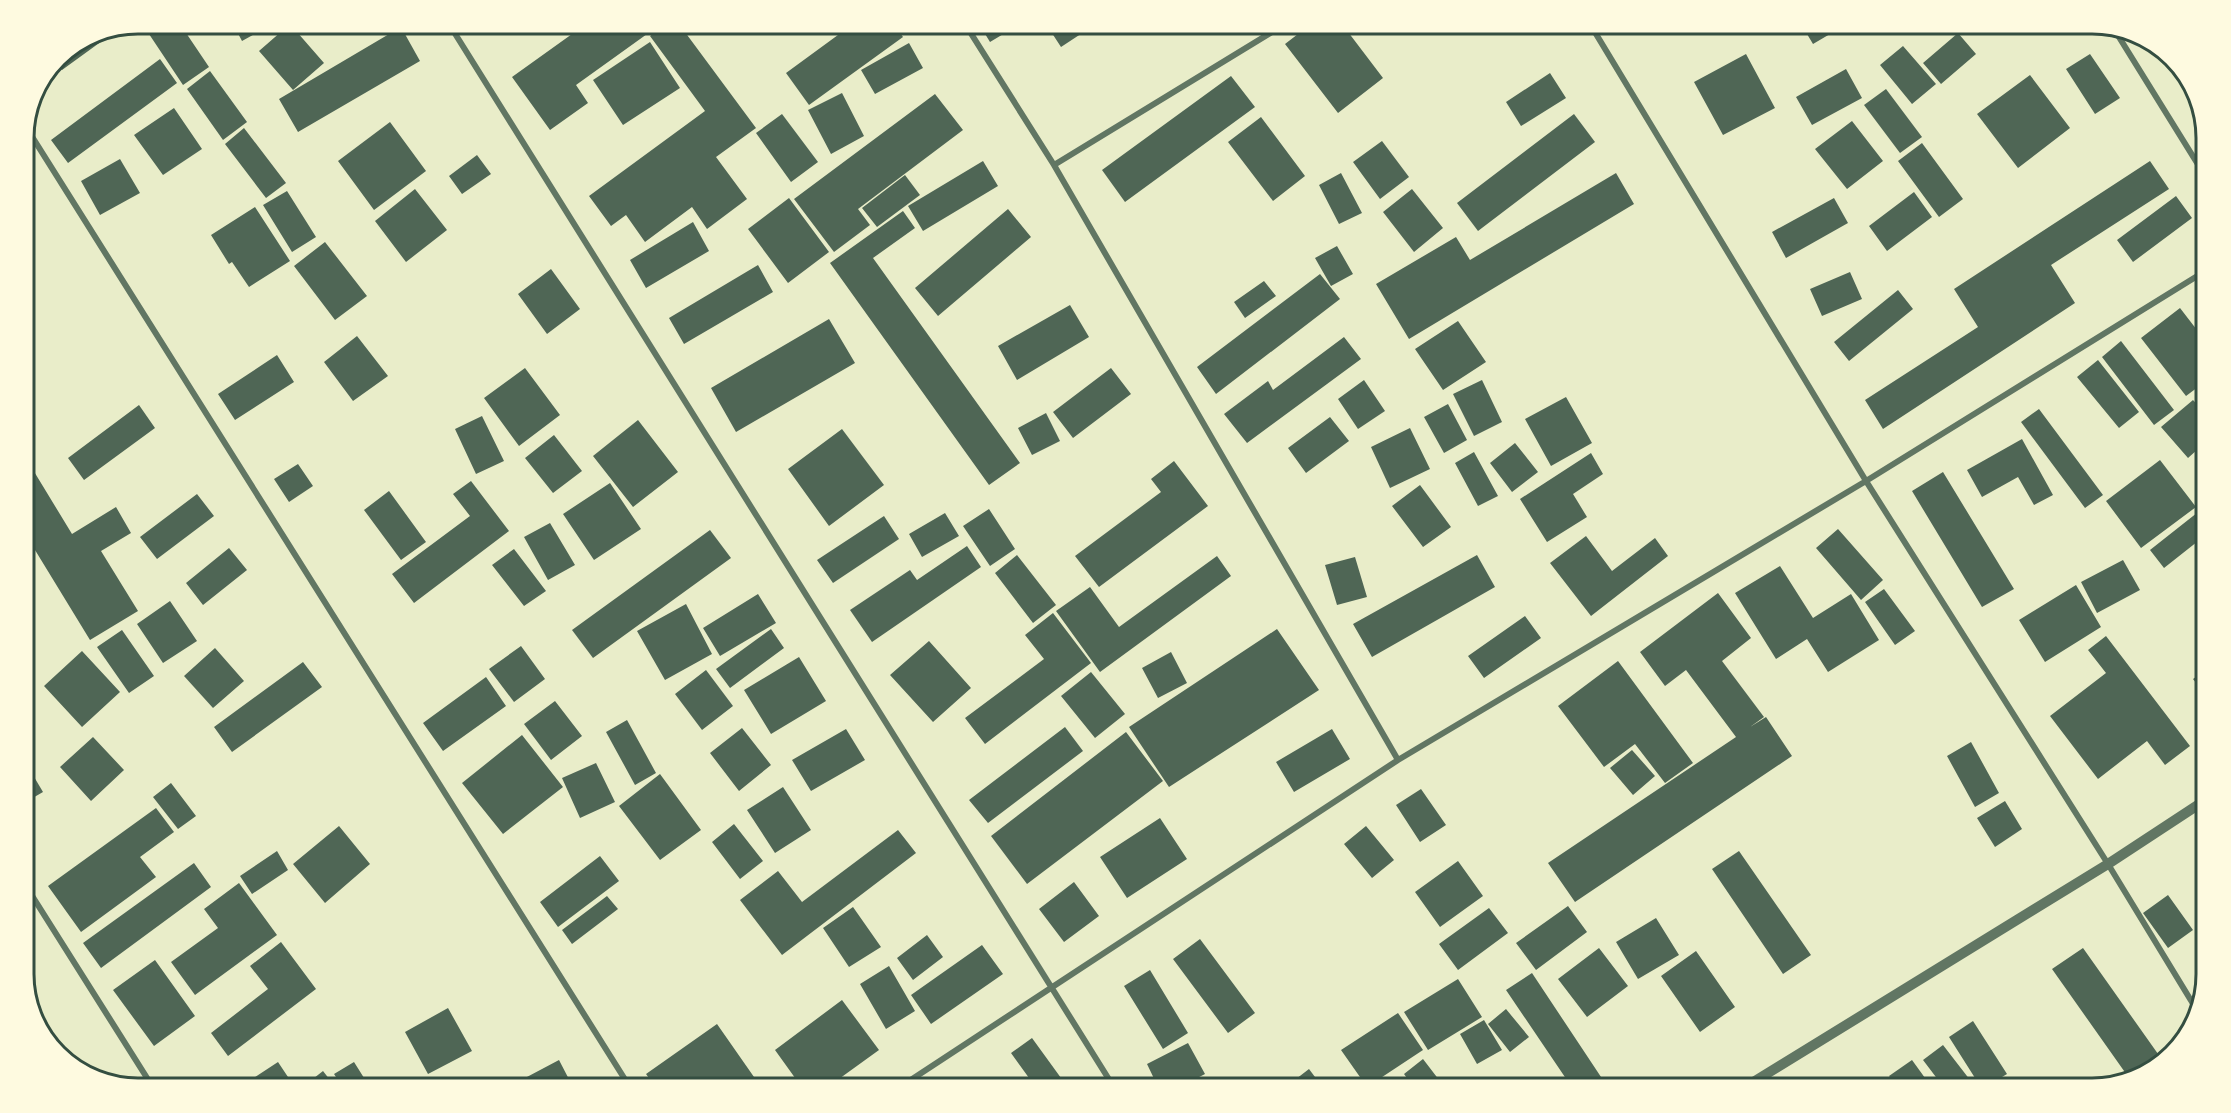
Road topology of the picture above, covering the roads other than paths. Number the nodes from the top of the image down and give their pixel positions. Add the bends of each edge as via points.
1 (455, 34) edge
2 (971, 34) edge
3 (1269, 34) edge
4 (1596, 34) edge
5 (2120, 38) edge
6 (35, 141) edge
7 (2196, 161) edge
8 (1054, 165) junction
9 (2196, 277) edge
10 (1866, 481) junction
11 (1398, 760) junction
12 (2196, 806) edge
13 (2108, 864) junction
14 (35, 900) edge
15 (1051, 987) junction
16 (2192, 1003) edge
17 (147, 1078) edge
18 (624, 1078) edge
19 (914, 1078) edge
20 (1108, 1078) edge
21 (1760, 1078) edge

1 - 15 street
2 - 8 street
3 - 8 street
4 - 10 street
5 - 7 street
6 - 18 street
8 - 11 street
9 - 10 street
10 - 11 street
10 - 13 street
11 - 15 street
12 - 13 street
13 - 16 street
13 - 21 street
14 - 17 street
15 - 19 street
15 - 20 street

